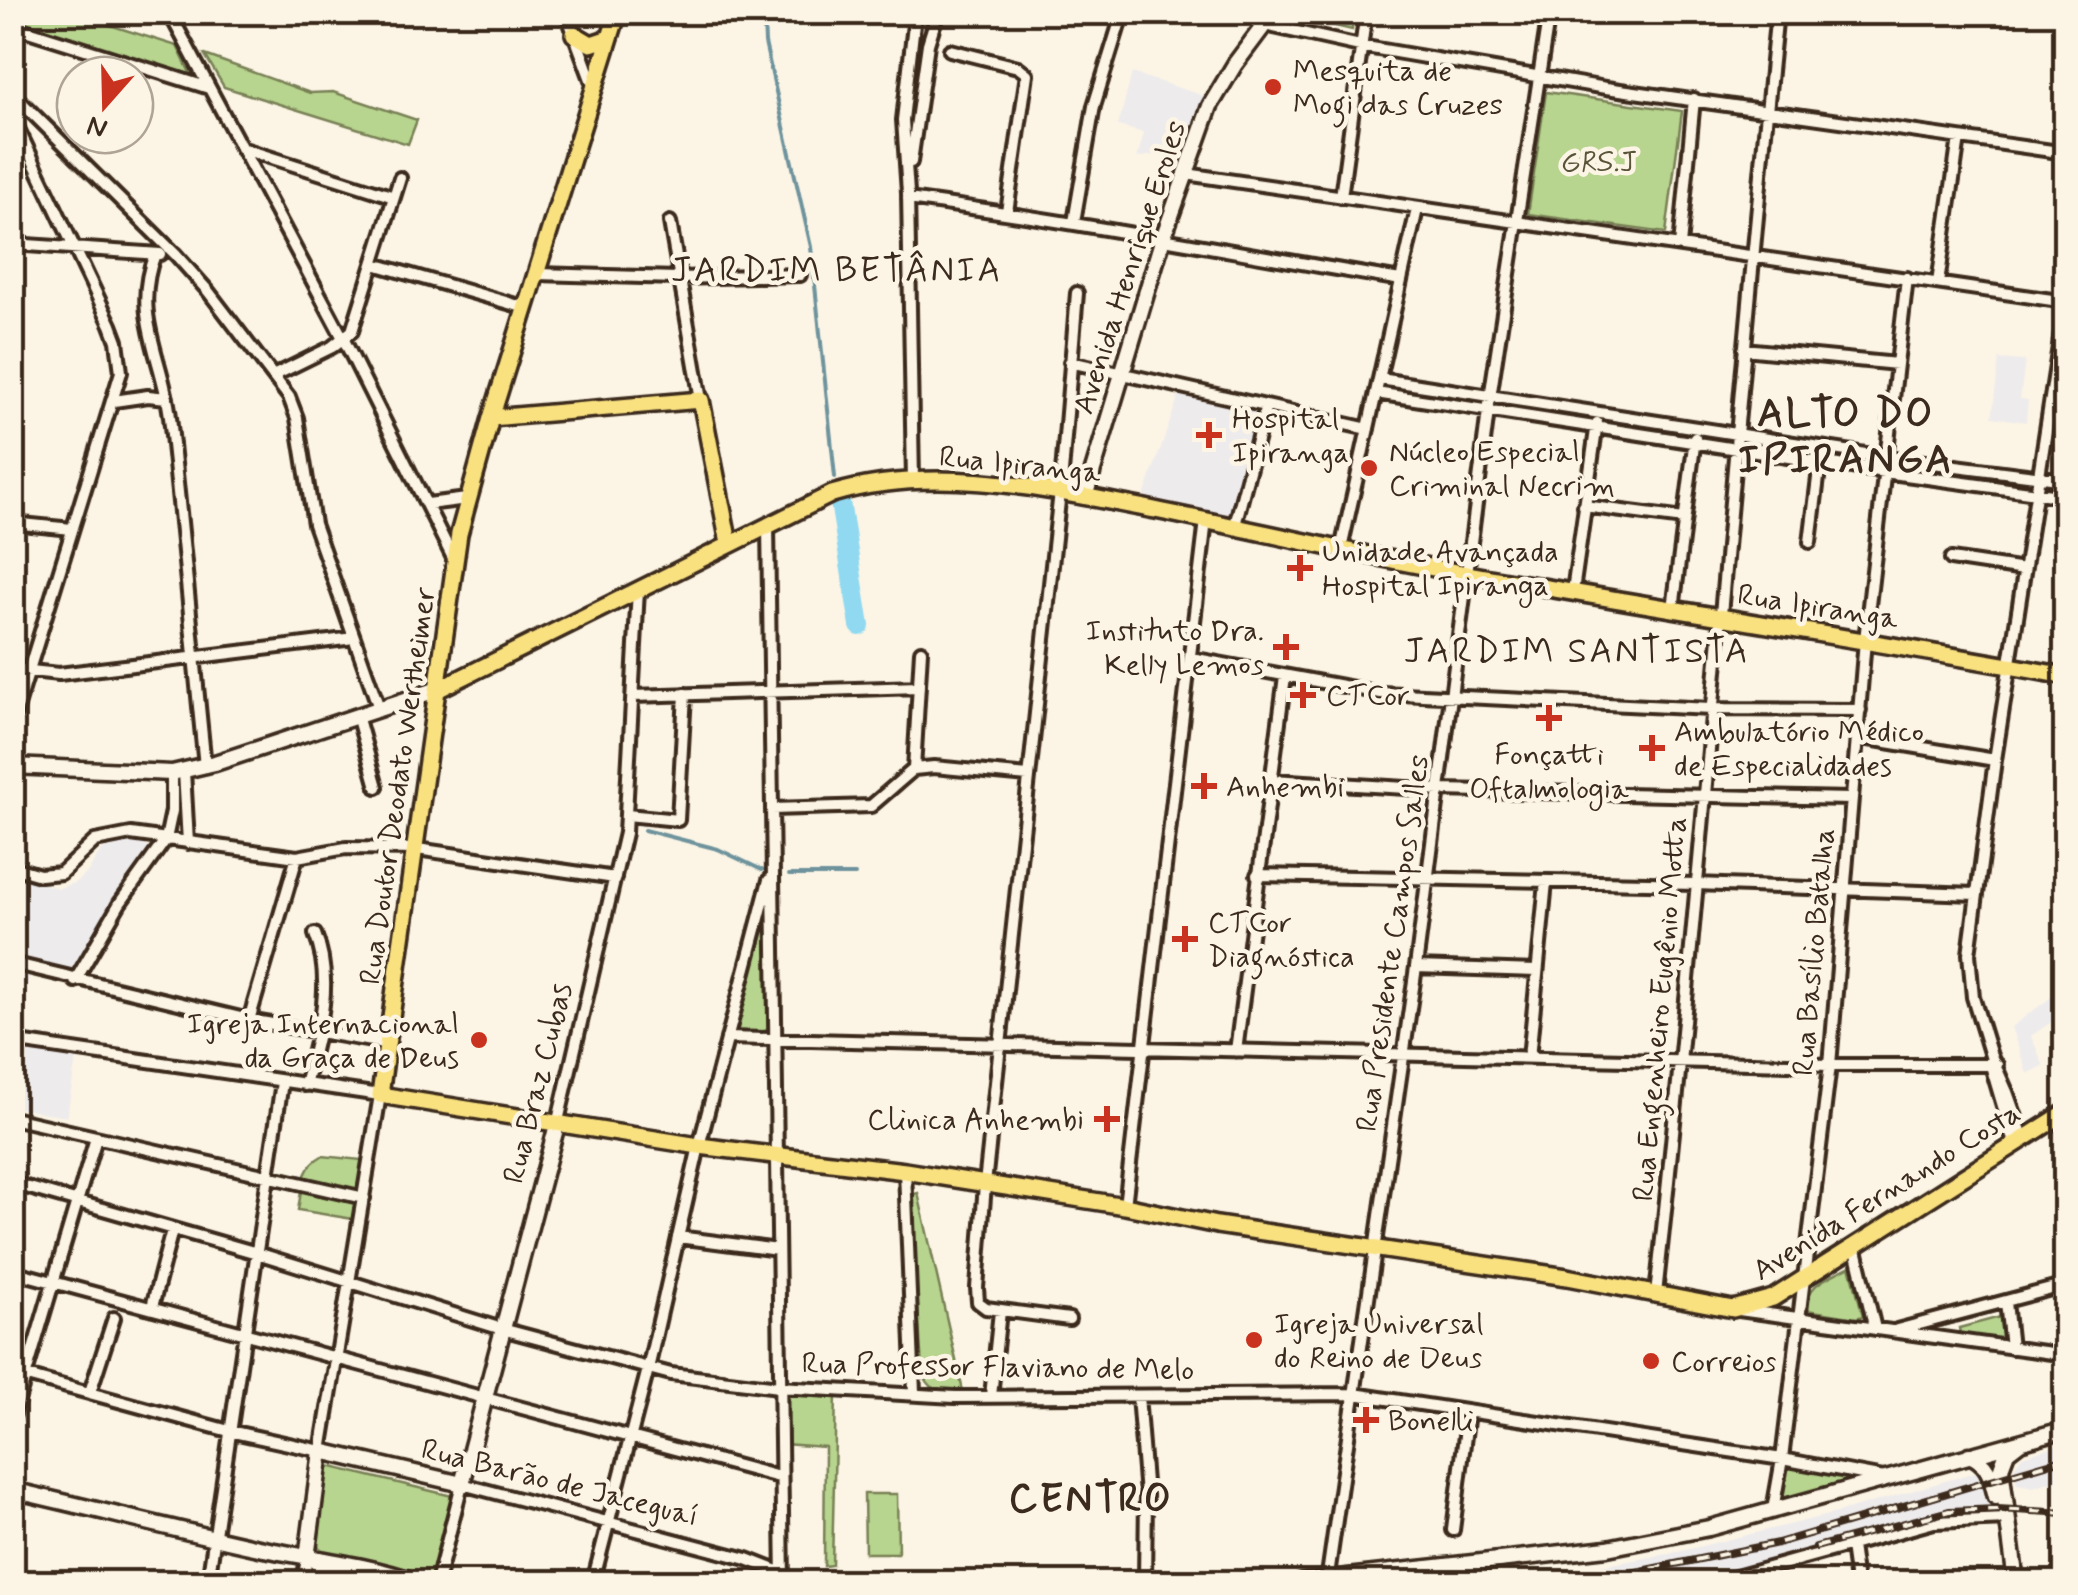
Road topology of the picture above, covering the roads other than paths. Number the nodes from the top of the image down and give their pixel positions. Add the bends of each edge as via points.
1 (169, 12) edge
2 (566, 12) edge
3 (618, 12) edge
4 (908, 12) edge
5 (938, 12) edge
6 (1123, 12) edge
7 (1366, 12) edge
8 (1548, 12) edge
9 (1777, 12) edge
10 (1269, 19) edge
11 (12, 26) edge
12 (574, 34) junction
13 (609, 38) junction
14 (1360, 46) junction
15 (950, 50) dead end
16 (1539, 77) junction
17 (594, 86) junction
18 (208, 88) junction
19 (12, 93) edge
20 (1694, 99) junction
21 (1767, 110) junction
22 (12, 116) edge
23 (1959, 138) junction
24 (241, 148) junction
25 (2066, 153) edge
26 (1186, 174) junction
27 (400, 178) dead end
28 (908, 196) junction
29 (394, 197) junction
30 (1342, 197) junction
31 (1417, 209) junction
32 (1007, 212) junction
33 (670, 222) dead end
34 (1074, 222) junction
35 (1516, 222) junction
36 (1162, 240) junction
37 (12, 244) edge
38 (1680, 246) junction
39 (73, 248) junction
40 (155, 254) junction
41 (176, 255) junction
42 (1755, 258) junction
43 (374, 264) junction
44 (538, 274) junction
45 (800, 275) dead end
46 (678, 278) junction
47 (1907, 278) junction
48 (1401, 280) junction
49 (1938, 283) junction
50 (1077, 293) dead end
51 (2065, 302) edge
52 (526, 308) junction
53 (344, 340) junction
54 (1744, 348) junction
55 (1070, 362) junction
56 (1897, 364) junction
57 (1123, 373) junction
58 (273, 376) junction
59 (1380, 379) junction
60 (1376, 393) junction
61 (1490, 396) junction
62 (167, 398) junction
63 (702, 400) junction
64 (114, 401) junction
65 (1266, 406) junction
66 (1488, 411) junction
67 (1598, 412) junction
68 (491, 418) junction
69 (1596, 426) junction
70 (1696, 427) junction
71 (1368, 429) junction
72 (1738, 432) junction
73 (1695, 442) junction
74 (1800, 442) junction
75 (1737, 448) junction
76 (1885, 456) junction
77 (1798, 458) junction
78 (1820, 462) junction
79 (1884, 472) junction
80 (2037, 476) junction
81 (2066, 480) edge
82 (913, 481) junction
83 (1060, 492) junction
84 (2035, 492) junction
85 (1085, 496) junction
86 (2066, 497) edge
87 (467, 499) junction
88 (428, 504) junction
89 (1584, 506) junction
90 (1206, 520) junction
91 (1684, 520) junction
92 (12, 523) edge
93 (768, 525) junction
94 (1234, 525) junction
95 (72, 529) junction
96 (1810, 542) dead end
97 (729, 543) junction
98 (1340, 549) junction
99 (1951, 559) dead end
100 (454, 561) junction
101 (2024, 570) junction
102 (1467, 574) junction
103 (638, 588) junction
104 (1574, 592) junction
105 (1673, 609) junction
106 (1722, 619) junction
107 (354, 638) junction
108 (1865, 640) junction
109 (921, 652) dead end
110 (1191, 658) junction
111 (194, 659) junction
112 (2010, 666) junction
113 (12, 669) edge
114 (29, 672) junction
115 (1286, 676) junction
116 (2066, 676) edge
117 (918, 687) junction
118 (439, 688) junction
119 (770, 692) junction
120 (685, 694) junction
121 (633, 696) junction
122 (1449, 696) junction
123 (379, 708) junction
124 (1711, 709) junction
125 (1860, 710) junction
126 (357, 716) junction
127 (12, 725) edge
128 (1857, 736) junction
129 (1995, 760) junction
130 (12, 766) edge
131 (205, 766) junction
132 (914, 769) junction
133 (178, 772) junction
134 (1028, 776) junction
135 (1272, 780) junction
136 (377, 787) dead end
137 (1440, 790) junction
138 (1703, 797) junction
139 (1850, 799) junction
140 (772, 809) junction
141 (627, 815) junction
142 (131, 834) junction
143 (166, 839) junction
144 (188, 843) junction
145 (417, 849) junction
146 (157, 850) junction
147 (297, 858) junction
148 (773, 860) junction
149 (12, 867) edge
150 (1257, 876) junction
151 (615, 878) junction
152 (1427, 880) junction
153 (1546, 882) junction
154 (1696, 884) junction
155 (1845, 890) junction
156 (1976, 894) junction
157 (315, 934) dead end
158 (12, 963) edge
159 (1416, 967) junction
160 (1537, 970) junction
161 (75, 980) junction
162 (249, 1020) junction
163 (318, 1034) junction
164 (727, 1038) junction
165 (776, 1040) junction
166 (12, 1041) edge
167 (390, 1044) junction
168 (999, 1047) junction
169 (1143, 1049) junction
170 (1236, 1051) junction
171 (1404, 1054) junction
172 (1529, 1058) junction
173 (1682, 1060) junction
174 (1992, 1063) junction
175 (1830, 1065) junction
176 (282, 1082) junction
177 (305, 1085) junction
178 (380, 1095) junction
179 (2066, 1112) edge
180 (12, 1118) edge
181 (558, 1121) junction
182 (96, 1138) junction
183 (2018, 1140) junction
184 (698, 1146) junction
185 (776, 1155) junction
186 (905, 1171) junction
187 (269, 1176) junction
188 (12, 1184) edge
189 (984, 1184) junction
190 (364, 1198) junction
191 (78, 1202) junction
192 (1125, 1206) junction
193 (172, 1230) junction
194 (678, 1236) junction
195 (1855, 1245) junction
196 (778, 1250) junction
197 (1374, 1250) junction
198 (257, 1252) junction
199 (12, 1270) edge
200 (1803, 1280) junction
201 (350, 1281) junction
202 (56, 1282) junction
203 (2066, 1285) edge
204 (1656, 1294) junction
205 (2006, 1302) junction
206 (152, 1307) junction
207 (1733, 1309) junction
208 (1000, 1312) junction
209 (114, 1318) dead end
210 (1068, 1319) dead end
211 (1800, 1319) junction
212 (502, 1329) junction
213 (1875, 1329) junction
214 (1893, 1331) junction
215 (244, 1333) junction
216 (2011, 1348) junction
217 (2066, 1355) edge
218 (338, 1358) junction
219 (648, 1369) junction
220 (12, 1372) edge
221 (26, 1376) junction
222 (779, 1387) junction
223 (90, 1392) junction
224 (914, 1393) junction
225 (1354, 1394) junction
226 (986, 1396) junction
227 (1138, 1396) junction
228 (484, 1399) junction
229 (1468, 1412) junction
230 (12, 1421) edge
231 (2066, 1429) edge
232 (229, 1431) junction
233 (630, 1436) junction
234 (2020, 1441) junction
235 (322, 1451) junction
236 (1968, 1455) junction
237 (1782, 1459) junction
238 (779, 1476) junction
239 (1885, 1478) junction
240 (462, 1484) junction
241 (12, 1490) edge
242 (1774, 1510) junction
243 (2004, 1519) junction
244 (607, 1521) junction
245 (1453, 1530) dead end
246 (215, 1538) junction
247 (1851, 1546) junction
248 (307, 1558) junction
249 (783, 1578) edge
250 (1328, 1581) edge
251 (208, 1582) edge
252 (303, 1582) edge
253 (371, 1582) edge
254 (416, 1582) edge
255 (437, 1582) edge
256 (592, 1582) edge
257 (1145, 1582) edge
258 (1302, 1582) edge
259 (1718, 1582) edge
260 (1856, 1582) edge
261 (2007, 1582) edge
262 (2016, 1582) edge

1 - 18 street
2 - 12 street
3 - 13 main road, Rua Doutor Deodato Wertheimer
4 - 28 street via 914,24 903,120
5 - 28 street via 919,94
6 - 34 street via 1094,106
7 - 14 street
8 - 16 street, Rua Presidente Campos Salles
9 - 21 street, Rua Engenheiro Eugênio Motta
10 - 14 street
10 - 26 main road, Avenida Henrique Eroles via 1215,96
11 - 18 street
12 - 13 main road via 591,44
12 - 17 street
13 - 17 main road, Rua Doutor Deodato Wertheimer
14 - 16 street
14 - 30 street
15 - 32 street via 1027,74
16 - 20 street
16 - 35 street, Rua Presidente Campos Salles
17 - 44 main road, Rua Doutor Deodato Wertheimer
18 - 24 street
19 - 41 street
20 - 21 street
20 - 38 street
21 - 23 street
21 - 42 street, Rua Engenheiro Eugênio Motta
22 - 39 street
23 - 25 street
23 - 49 street
24 - 29 street
24 - 53 street
26 - 30 street
26 - 36 main road, Avenida Henrique Eroles
27 - 29 street
28 - 32 street
28 - 82 street
29 - 43 street
30 - 31 street
31 - 35 street
31 - 48 street
32 - 34 street
33 - 46 street
34 - 36 street
35 - 38 street
35 - 61 street, Rua Presidente Campos Salles
36 - 48 street
36 - 57 main road, Avenida Henrique Eroles
37 - 39 street
38 - 42 street
39 - 40 street
39 - 64 street via 117,341 121,372
40 - 41 street
40 - 62 street via 144,302
41 - 58 street
42 - 47 street
42 - 54 street, Rua Engenheiro Eugênio Motta
43 - 52 street
43 - 53 street
44 - 46 street
44 - 52 main road, Rua Doutor Deodato Wertheimer
45 - 46 street
46 - 63 street
47 - 49 street
47 - 56 street, Rua Basílio Batalha
48 - 59 street
49 - 51 street
50 - 55 street
51 - 80 street
52 - 68 main road, Rua Doutor Deodato Wertheimer
53 - 58 street
53 - 88 street
54 - 56 street
54 - 72 street, Rua Engenheiro Eugênio Motta
55 - 57 street
55 - 83 street
56 - 76 street, Rua Basílio Batalha
57 - 65 street
57 - 85 main road, Avenida Henrique Eroles
58 - 107 street via 297,418 314,524
59 - 60 street
59 - 61 street
60 - 66 street
60 - 71 street
61 - 66 street, Rua Presidente Campos Salles
61 - 67 street
62 - 64 street
62 - 111 street
63 - 68 main road
63 - 97 main road
64 - 95 street
65 - 71 street
65 - 94 street
66 - 69 street
66 - 102 street, Rua Presidente Campos Salles
67 - 69 street
67 - 70 street
68 - 87 main road, Rua Doutor Deodato Wertheimer
69 - 73 street
69 - 89 street
70 - 72 street
70 - 73 street
71 - 98 street
72 - 74 street
72 - 75 street, Rua Engenheiro Eugênio Motta
73 - 75 street
73 - 91 street
74 - 76 street
74 - 77 street
75 - 77 street
75 - 106 street, Rua Engenheiro Eugênio Motta
76 - 79 street, Rua Basílio Batalha
76 - 80 street
77 - 78 street
78 - 79 street
78 - 96 street
79 - 84 street
79 - 108 street, Rua Basílio Batalha
80 - 81 street
80 - 84 street
82 - 83 main road, Rua Ipiranga
82 - 93 main road, Rua Ipiranga via 848,489
83 - 85 main road, Rua Ipiranga
83 - 134 street
84 - 86 street
84 - 101 street
85 - 90 main road, Rua Ipiranga
87 - 88 street
87 - 100 main road, Rua Doutor Deodato Wertheimer
88 - 100 street
89 - 91 street
89 - 104 street
90 - 94 main road, Rua Ipiranga
90 - 110 street
91 - 105 street
92 - 95 street
93 - 97 main road, Rua Ipiranga
93 - 119 street
94 - 98 main road, Rua Ipiranga
95 - 114 street
97 - 103 main road, Rua Ipiranga
98 - 102 main road, Rua Ipiranga
99 - 101 street
100 - 118 main road, Rua Doutor Deodato Wertheimer
101 - 112 street
102 - 104 main road, Rua Ipiranga
102 - 122 street, Rua Presidente Campos Salles
103 - 118 main road, Rua Ipiranga
103 - 121 street, Rua Braz Cubas
104 - 105 main road, Rua Ipiranga
105 - 106 main road, Rua Ipiranga
106 - 108 main road, Rua Ipiranga
106 - 124 street, Rua Engenheiro Eugênio Motta
107 - 111 street
107 - 123 street
108 - 112 main road, Rua Ipiranga
108 - 125 street, Rua Basílio Batalha
109 - 117 street
110 - 115 street
110 - 169 street
111 - 114 street
111 - 131 street
112 - 116 main road, Rua Ipiranga
112 - 129 street
113 - 114 street
114 - 127 street
115 - 122 street via 1350,690
115 - 135 street
117 - 119 street
117 - 132 street
118 - 123 main road, Rua Ipiranga
118 - 145 main road, Rua Doutor Deodato Wertheimer
119 - 120 street
119 - 140 street
120 - 121 street
120 - 141 street via 678,820
121 - 141 street, Rua Braz Cubas
122 - 124 street
122 - 137 street, Rua Presidente Campos Salles
123 - 126 main road, Rua Ipiranga
124 - 125 street
124 - 138 street, Rua Engenheiro Eugênio Motta
125 - 128 street, Rua Basílio Batalha
126 - 131 main road, Rua Ipiranga
126 - 136 street
128 - 129 street
128 - 139 street, Rua Basílio Batalha
129 - 156 street
130 - 133 main road, Rua Ipiranga
131 - 133 main road, Rua Ipiranga
132 - 134 street
132 - 140 street via 871,806
133 - 143 street
133 - 144 street
134 - 168 street
135 - 137 street
135 - 150 street
137 - 138 street
137 - 152 street, Rua Presidente Campos Salles
138 - 139 street
138 - 154 street, Rua Engenheiro Eugênio Motta
139 - 155 street, Rua Basílio Batalha
140 - 148 street
141 - 151 street, Rua Braz Cubas
142 - 143 street
142 - 146 street
142 - 149 street via 95,840 61,873
143 - 144 street
143 - 146 street
144 - 147 street
145 - 147 street via 346,848
145 - 151 street
145 - 167 main road, Rua Doutor Deodato Wertheimer
146 - 161 street
147 - 162 street
148 - 164 street
148 - 165 street
150 - 152 street
150 - 170 street
151 - 181 street, Rua Braz Cubas
152 - 153 street
152 - 159 street, Rua Presidente Campos Salles
153 - 154 street
153 - 160 street
154 - 155 street
154 - 173 street, Rua Engenheiro Eugênio Motta
155 - 156 street
155 - 175 street, Rua Basílio Batalha
156 - 174 street via 1970,981
157 - 163 street via 324,971
158 - 161 street
159 - 160 street
159 - 171 street, Rua Presidente Campos Salles
160 - 172 street
161 - 162 street
162 - 163 street
163 - 167 street
163 - 177 street
164 - 165 street
164 - 184 street
165 - 168 street
165 - 185 street
166 - 176 street
167 - 178 main road, Rua Doutor Deodato Wertheimer
168 - 169 street
168 - 189 street
169 - 170 street
169 - 192 street
170 - 171 street
171 - 172 street
171 - 197 street, Rua Presidente Campos Salles
172 - 173 street
173 - 175 street
173 - 204 street, Rua Engenheiro Eugênio Motta
174 - 175 street
174 - 183 street
175 - 200 street, Rua Basílio Batalha
176 - 177 street
176 - 187 street
177 - 178 street
178 - 181 main road
178 - 190 street, Rua Doutor Deodato Wertheimer
179 - 183 main road, Avenida Fernando Costa
180 - 182 street
181 - 184 main road
181 - 212 main road, Rua Braz Cubas
182 - 187 street
182 - 191 street
183 - 195 main road, Avenida Fernando Costa
184 - 185 main road
184 - 194 street
185 - 186 main road
185 - 196 street
186 - 189 main road
186 - 224 street
187 - 190 street
187 - 198 street
188 - 191 street, Rua Professor Flaviano de Melo
189 - 192 main road
189 - 208 street via 977,1288 982,1306
190 - 201 street, Rua Doutor Deodato Wertheimer
191 - 193 street, Rua Professor Flaviano de Melo
191 - 202 street
192 - 197 main road
193 - 198 street, Rua Professor Flaviano de Melo
193 - 206 street
194 - 196 street
194 - 219 street
195 - 200 main road, Avenida Fernando Costa
195 - 213 street
196 - 222 street
197 - 204 main road
197 - 225 street, Rua Presidente Campos Salles
198 - 201 street, Rua Professor Flaviano de Melo
198 - 215 street
199 - 202 street
200 - 207 main road, Avenida Fernando Costa via 1773,1298
200 - 211 street, Rua Basílio Batalha
201 - 212 street, Rua Professor Flaviano de Melo
201 - 218 street, Rua Doutor Deodato Wertheimer
202 - 206 street
202 - 221 street
203 - 205 street
204 - 207 main road
205 - 214 street
205 - 216 street
206 - 215 street
207 - 211 street
208 - 210 street
208 - 226 street
209 - 223 street
211 - 213 street
211 - 237 street, Rua Basílio Batalha
212 - 219 street, Rua Professor Flaviano de Melo
212 - 228 main road, Rua Braz Cubas
213 - 214 street
214 - 216 street
215 - 218 street
215 - 232 street
216 - 217 street
218 - 228 street
218 - 235 street, Rua Doutor Deodato Wertheimer
219 - 222 street, Rua Professor Flaviano de Melo
219 - 233 street
220 - 221 street
221 - 223 street
221 - 230 street
222 - 224 street, Rua Professor Flaviano de Melo
222 - 238 street
223 - 232 street
224 - 226 street, Rua Professor Flaviano de Melo
225 - 227 street, Rua Professor Flaviano de Melo
225 - 229 street, Rua Professor Flaviano de Melo
225 - 250 street, Rua Presidente Campos Salles
226 - 227 street, Rua Professor Flaviano de Melo
227 - 257 street
228 - 233 street
228 - 240 main road, Rua Braz Cubas
229 - 237 street, Rua Professor Flaviano de Melo
229 - 245 street
231 - 234 main road
232 - 235 street
232 - 246 street
233 - 238 street
233 - 244 street
234 - 236 main road
234 - 243 main road via 2000,1468
235 - 240 main road, Rua Barão de Jaceguaí
235 - 248 main road, Rua Doutor Deodato Wertheimer
236 - 239 main road
236 - 243 main road via 1988,1470
237 - 239 street, Rua Professor Flaviano de Melo
237 - 242 street, Rua Basílio Batalha
238 - 249 street
239 - 242 main road
240 - 244 street, Rua Barão de Jaceguaí
240 - 255 street, Rua Braz Cubas
241 - 246 main road
242 - 250 main road via 1607,1548
243 - 247 street via 1934,1522
243 - 261 main road
243 - 262 main road
244 - 249 street, Rua Barão de Jaceguaí via 747,1559
244 - 256 street
246 - 248 main road
246 - 251 street
247 - 259 street
247 - 260 street
248 - 252 street, Rua Doutor Deodato Wertheimer
248 - 253 main road
248 - 254 main road via 344,1561
250 - 258 main road

